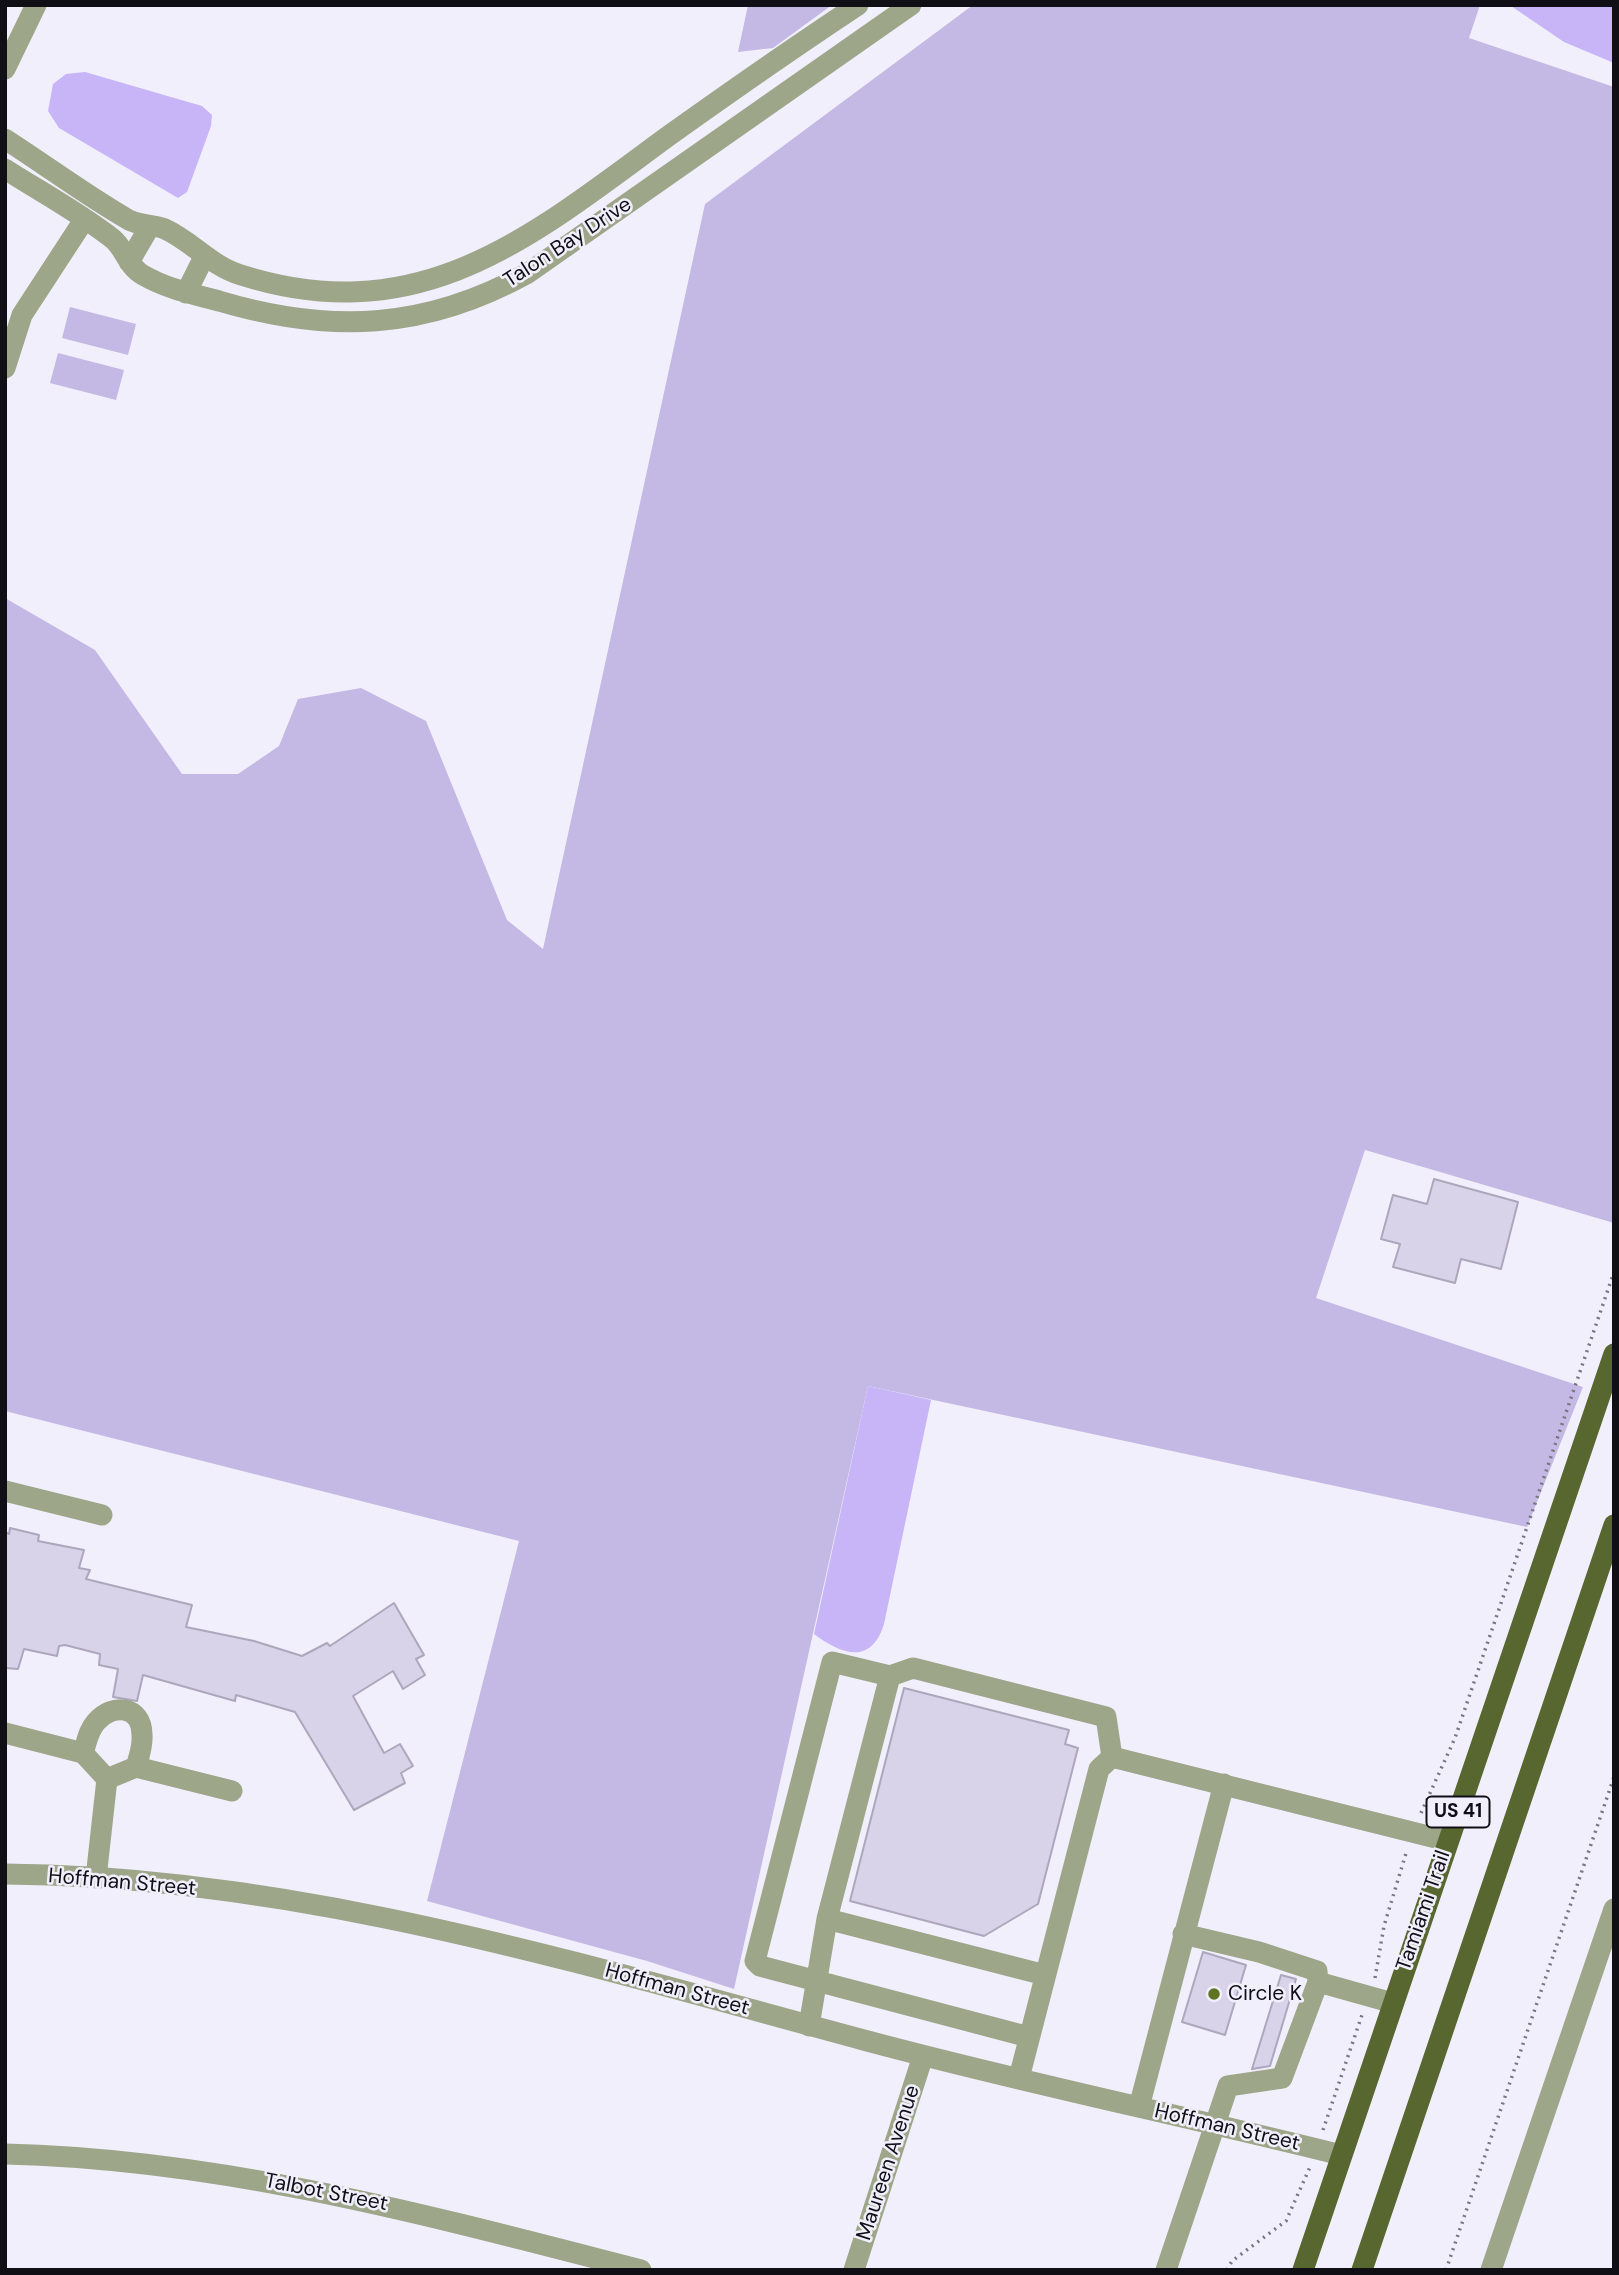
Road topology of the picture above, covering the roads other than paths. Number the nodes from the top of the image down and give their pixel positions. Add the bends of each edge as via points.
1 (35, 5) edge
2 (858, 5) edge
3 (911, 5) edge
4 (5, 38) edge
5 (5, 69) edge
6 (5, 139) edge
7 (5, 169) edge
8 (84, 220) junction
9 (150, 226) junction
10 (204, 257) junction
11 (128, 262) junction
12 (186, 293) junction
13 (5, 368) edge
14 (1614, 1354) edge
15 (5, 1491) edge
16 (102, 1515) dead end
17 (1612, 1533) edge
18 (890, 1676) junction
19 (5, 1733) edge
20 (83, 1753) junction
21 (1112, 1758) junction
22 (136, 1767) junction
23 (107, 1779) junction
24 (1224, 1784) junction
25 (232, 1791) dead end
26 (1448, 1841) junction
27 (5, 1874) edge
28 (96, 1878) junction
29 (1614, 1909) edge
30 (827, 1919) junction
31 (1183, 1934) junction
32 (1045, 1975) junction
33 (818, 1980) junction
34 (1318, 1982) junction
35 (1393, 2003) junction
36 (809, 2025) junction
37 (1029, 2037) junction
38 (923, 2056) junction
39 (1019, 2078) junction
40 (1139, 2106) junction
41 (1216, 2125) junction
42 (5, 2154) edge
43 (1341, 2155) junction
44 (641, 2270) edge
45 (854, 2270) edge
46 (1166, 2270) edge
47 (1303, 2270) edge
48 (1362, 2270) edge
49 (1491, 2270) edge

1 - 4 street
1 - 5 street
2 - 10 street, Talon Bay Drive via 751,76 530,236 466,269 414,285 336,291 262,281
3 - 12 street, Talon Bay Drive via 569,247 478,298 398,319 342,324 280,317
6 - 9 street, Talon Bay Drive via 130,220
7 - 8 street, Talon Bay Drive
8 - 11 street, Talon Bay Drive via 115,241
8 - 13 street via 22,315
9 - 10 street, Talon Bay Drive via 165,229
9 - 11 street
10 - 12 street
11 - 12 street, Talon Bay Drive via 143,275
14 - 26 main road, Tamiami Trail / US 41
15 - 16 street
17 - 48 main road, US 41
18 - 21 street via 913,1668 1106,1717
18 - 30 street
18 - 33 street via 832,1662 755,1955 760,1966
19 - 20 street
20 - 22 street via 90,1729 98,1720 113,1709 125,1709 141,1726
20 - 23 street
21 - 24 street
21 - 32 street via 1099,1769
22 - 23 street
22 - 25 street
23 - 28 street
24 - 26 street
24 - 31 street
26 - 35 main road, Tamiami Trail / US 41
27 - 28 street, Hoffman Street
28 - 36 street, Hoffman Street via 312,1905 461,1935
29 - 49 street
30 - 32 street
30 - 33 street
31 - 34 street via 1259,1951 1317,1971
31 - 40 street
32 - 37 street
33 - 36 street
33 - 37 street
34 - 35 street
34 - 41 street via 1282,2078 1228,2086
35 - 43 main road, Tamiami Trail / US 41
36 - 38 street, Hoffman Street
37 - 39 street
38 - 39 street, Hoffman Street
38 - 45 street, Maureen Avenue
39 - 40 street, Hoffman Street
40 - 41 street, Hoffman Street
41 - 43 street, Hoffman Street
41 - 46 street
42 - 44 street, Talbot Street via 129,2162 278,2182 384,2203
43 - 47 main road, Tamiami Trail / US 41

